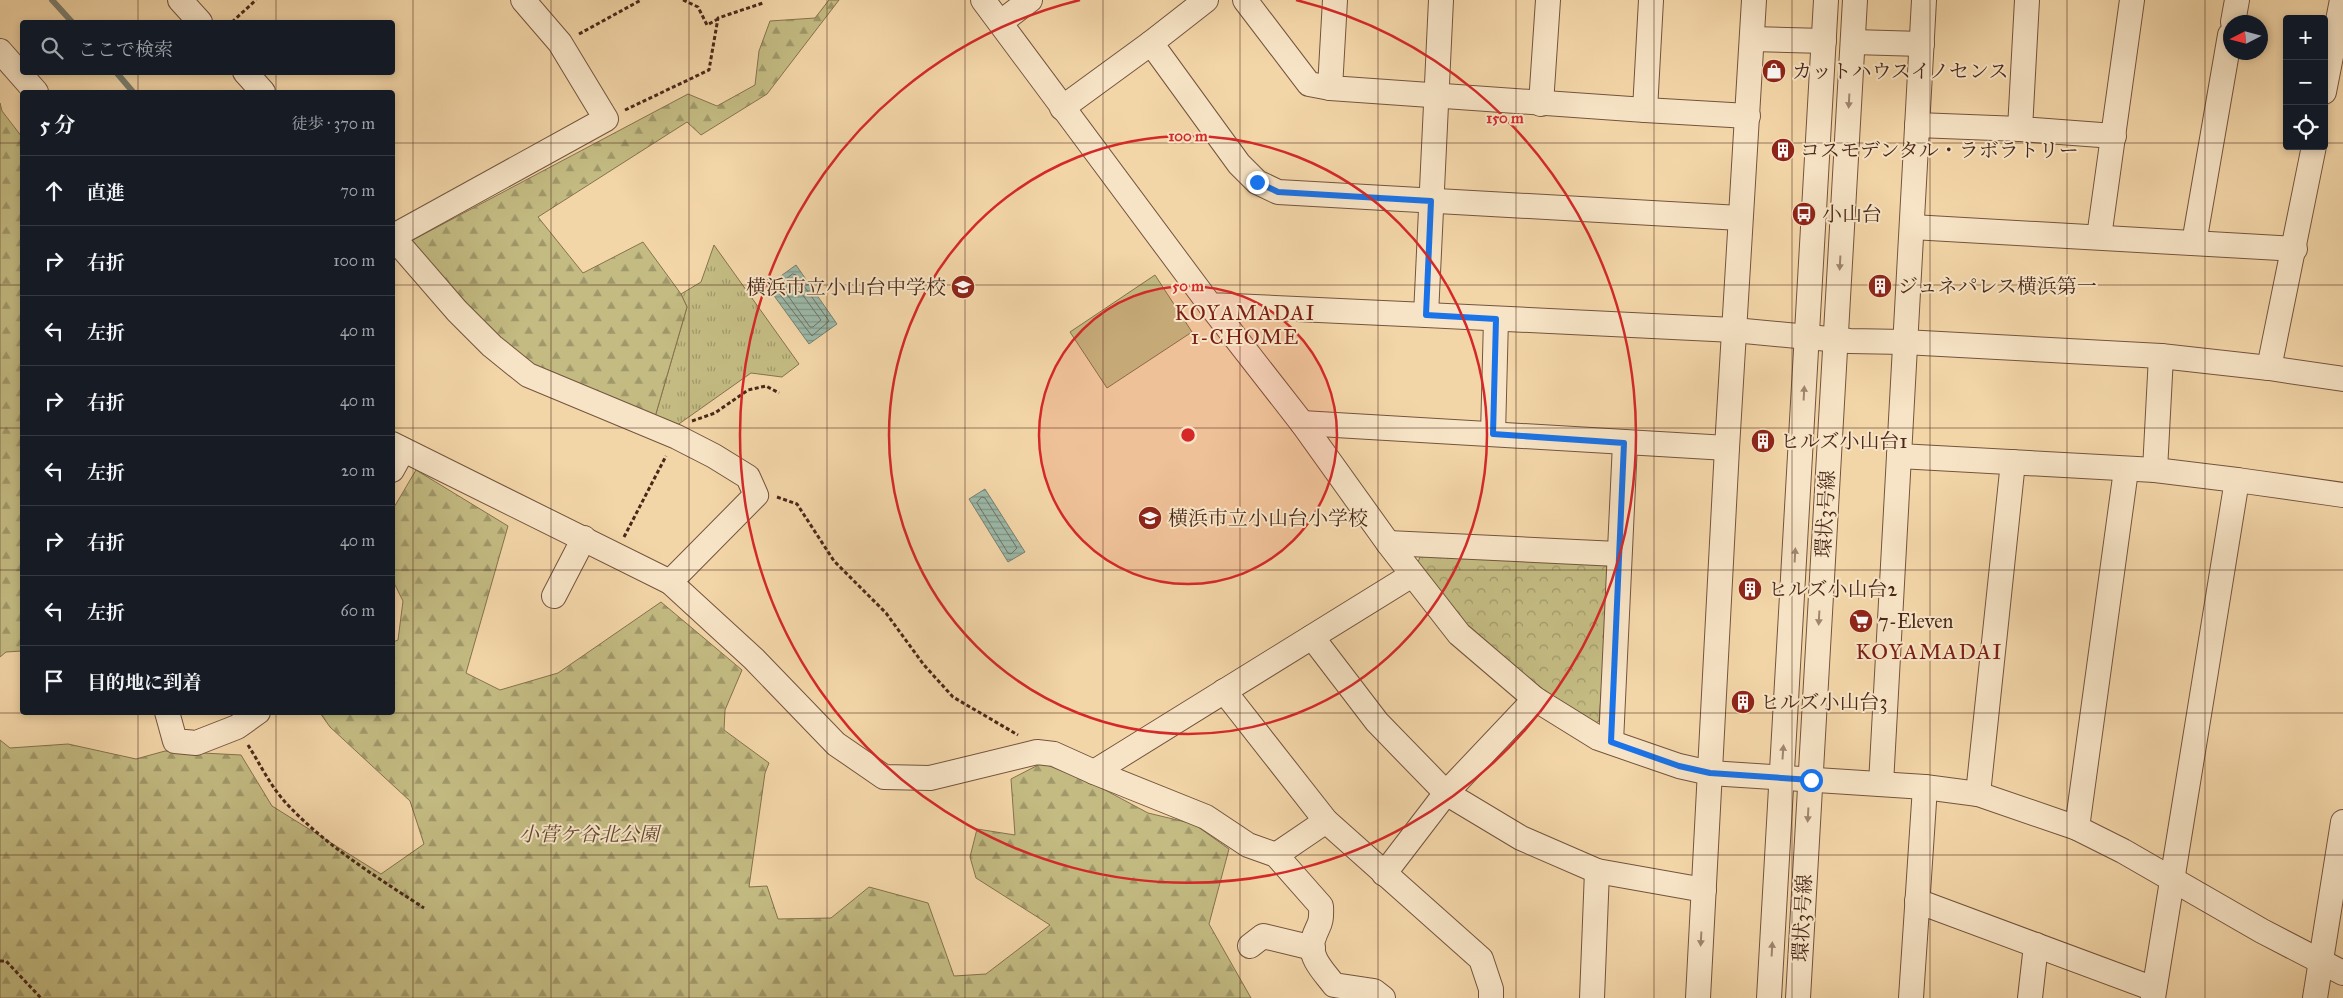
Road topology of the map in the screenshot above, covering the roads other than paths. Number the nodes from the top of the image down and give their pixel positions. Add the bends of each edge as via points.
1 (180, 0) edge
2 (523, 0) edge
3 (983, 0) edge
4 (1030, 0) edge
5 (1206, 0) edge
6 (1245, 0) edge
7 (1335, 0) edge
8 (1441, 0) edge
9 (1548, 0) edge
10 (1651, 0) edge
11 (1754, 0) edge
12 (1826, 0) edge
13 (1855, 0) edge
14 (1924, 0) edge
15 (2026, 0) edge
16 (2132, 0) edge
17 (2237, 0) edge
18 (2342, 0) edge
19 (2234, 15) edge
20 (198, 20) edge
21 (1001, 22) junction
22 (1752, 38) junction
23 (1824, 41) junction
24 (1853, 42) junction
25 (1151, 43) junction
26 (1922, 44) junction
27 (0, 51) edge
28 (2226, 60) edge
29 (2328, 72) edge
30 (20, 74) edge
31 (21, 75) edge
32 (248, 75) edge
33 (1330, 88) junction
34 (34, 90) edge
35 (261, 90) edge
36 (1436, 96) junction
37 (1542, 104) junction
38 (1062, 108) junction
39 (1645, 110) junction
40 (1748, 116) junction
41 (1917, 125) junction
42 (2020, 129) junction
43 (2114, 136) junction
44 (2313, 150) edge
45 (1431, 201) junction
46 (1740, 218) junction
47 (1912, 227) junction
48 (395, 235) edge
49 (2099, 237) junction
50 (395, 238) edge
51 (2194, 243) junction
52 (2295, 248) junction
53 (1210, 305) junction
54 (1426, 315) junction
55 (1496, 319) junction
56 (1734, 330) junction
57 (1808, 338) junction
58 (1835, 339) junction
59 (1904, 342) junction
60 (2161, 356) junction
61 (2269, 368) junction
62 (2343, 379) edge
63 (1302, 423) junction
64 (1493, 434) junction
65 (1624, 443) junction
66 (1727, 448) junction
67 (396, 454) edge
68 (1899, 456) junction
69 (2013, 462) junction
70 (2126, 470) junction
71 (2155, 470) junction
72 (2237, 480) junction
73 (2343, 495) edge
74 (584, 538) junction
75 (1388, 543) junction
76 (1618, 554) junction
77 (1412, 574) junction
78 (670, 582) junction
79 (554, 596) dead end
80 (1312, 637) junction
81 (1224, 691) junction
82 (1535, 699) junction
83 (168, 715) edge
84 (254, 715) edge
85 (1611, 742) junction
86 (1094, 772) junction
87 (1710, 773) junction
88 (1781, 779) junction
89 (1811, 780) junction
90 (1881, 784) junction
91 (1925, 787) junction
92 (1446, 793) junction
93 (1978, 794) junction
94 (1326, 821) junction
95 (2343, 822) edge
96 (2077, 828) junction
97 (2341, 851) edge
98 (1276, 855) junction
99 (1597, 871) junction
100 (1384, 874) junction
101 (2172, 878) junction
102 (1704, 890) junction
103 (1917, 901) junction
104 (2036, 945) junction
105 (1250, 946) dead end
106 (1313, 948) junction
107 (2322, 961) junction
108 (2343, 973) edge
109 (2154, 994) edge
110 (1383, 998) edge
111 (1490, 998) edge
112 (1592, 998) edge
113 (1698, 998) edge
114 (1769, 998) edge
115 (1798, 998) edge
116 (1911, 998) edge
117 (2030, 998) edge
118 (2315, 998) edge

1 - 20 street
2 - 48 street via 560,43 606,119
3 - 21 street
4 - 21 street
5 - 25 street
6 - 33 street via 1309,84
7 - 33 street
8 - 36 street
9 - 37 street
10 - 39 street
11 - 22 street
12 - 23 street, 環状3号線
13 - 24 street, 環状3号線
14 - 26 street
15 - 42 street
16 - 43 street
17 - 19 street
18 - 29 street
21 - 38 street
22 - 23 street
22 - 40 street
23 - 57 street, 環状3号線
24 - 26 street
24 -> 58 street, 環状3号線
25 - 38 street
25 - 45 street via 1239,164 1257,182 1278,192
26 - 41 street
27 - 30 street
28 - 51 street
31 - 34 street
32 - 35 street
33 - 36 street
36 - 37 street
36 - 45 street
37 - 39 street
38 - 53 street
39 - 40 street
40 - 46 street
41 - 42 street
41 - 47 street
42 - 43 street
43 - 49 street
44 - 52 street
45 - 46 street
45 - 54 street
46 - 56 street
47 - 49 street
47 - 59 street
49 - 51 street
50 - 78 street via 457,312 528,375 676,437 748,477 756,495
51 - 52 street
52 - 61 street
53 - 54 street
53 - 63 street
54 - 55 street
55 - 56 street
55 - 64 street
56 - 57 street
56 - 66 street
57 - 58 street
88 -> 57 street, 環状3号線
58 - 59 street
58 -> 89 street, 環状3号線
59 - 60 street
59 - 68 street
60 - 61 street
60 - 71 street
61 - 62 street
63 - 64 street
63 - 75 street
64 - 65 street
65 - 66 street
65 - 76 street
66 - 87 street
67 - 74 street
68 - 69 street
68 - 90 street
69 - 70 street
69 - 93 street
70 - 71 street
70 - 96 street
71 - 72 street
72 - 73 street
72 - 101 street
74 - 78 street
74 - 79 street
75 - 76 street
75 - 77 street
76 - 85 street
77 - 80 street
77 - 82 street via 1458,634
78 - 86 street via 754,659 836,744 884,778 930,778 1037,752 1054,754
80 - 81 street
80 - 92 street via 1377,722
81 - 86 street
81 - 94 street
82 - 85 street via 1598,738
82 - 92 street
83 - 84 street via 175,741 196,742 237,728
85 - 87 street via 1679,766
86 - 98 street via 1206,817 1248,846
87 - 88 street
87 - 102 street
88 - 89 street
114 -> 88 street, 環状3号線
89 - 90 street
89 -> 115 street, 環状3号線
90 - 91 street
91 - 93 street
91 - 103 street
92 - 99 street via 1521,838
92 - 100 street
93 - 96 street
94 - 98 street
94 - 100 street
95 - 97 street
96 - 101 street
97 - 107 street
98 - 106 street via 1321,906 1322,923 1312,941
99 - 102 street
99 - 112 street
100 - 111 street via 1481,959 1491,990
101 - 107 street via 2262,931
101 - 109 street
102 -> 113 street
103 - 104 street
103 - 116 street
104 - 109 street
104 - 117 street
105 - 106 street via 1263,936
106 - 110 street via 1315,959 1334,985 1374,991
107 - 108 street
107 - 118 street

